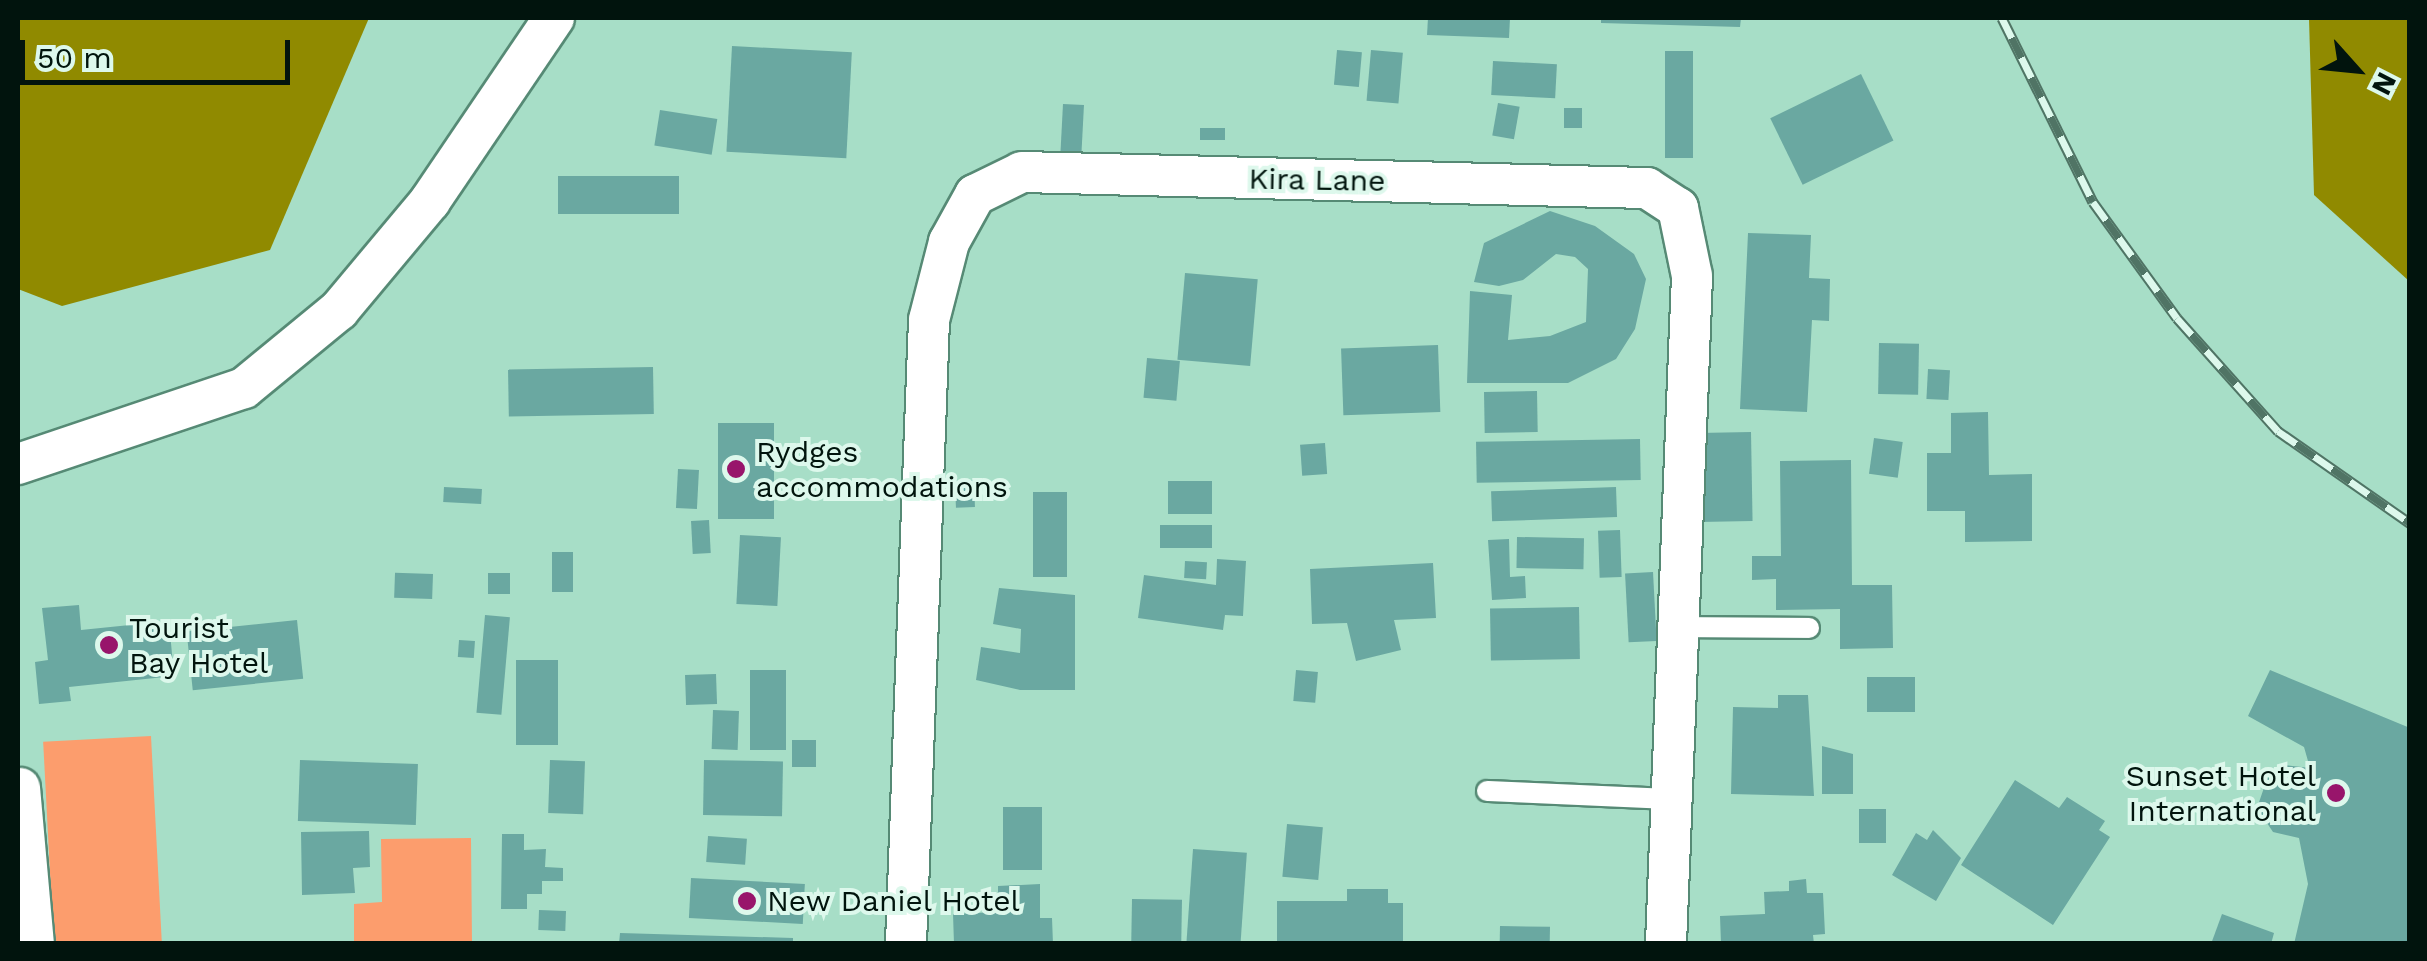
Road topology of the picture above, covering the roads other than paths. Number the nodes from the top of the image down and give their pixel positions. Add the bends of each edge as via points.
1 (554, 18) edge
2 (18, 464) edge
3 (1678, 628) junction
4 (1809, 628) dead end
5 (20, 788) edge
6 (1488, 791) dead end
7 (1671, 799) junction
8 (34, 944) edge
9 (906, 944) edge
10 (1666, 944) edge

1 - 2 street via 430,201 339,310 244,388
3 - 4 lane
3 - 7 street, Kira Lane
3 - 9 street, Kira Lane via 1692,276 1678,208 1647,188 1022,172 975,195 949,242 929,320
5 - 8 street
6 - 7 lane
7 - 10 street, Kira Lane

